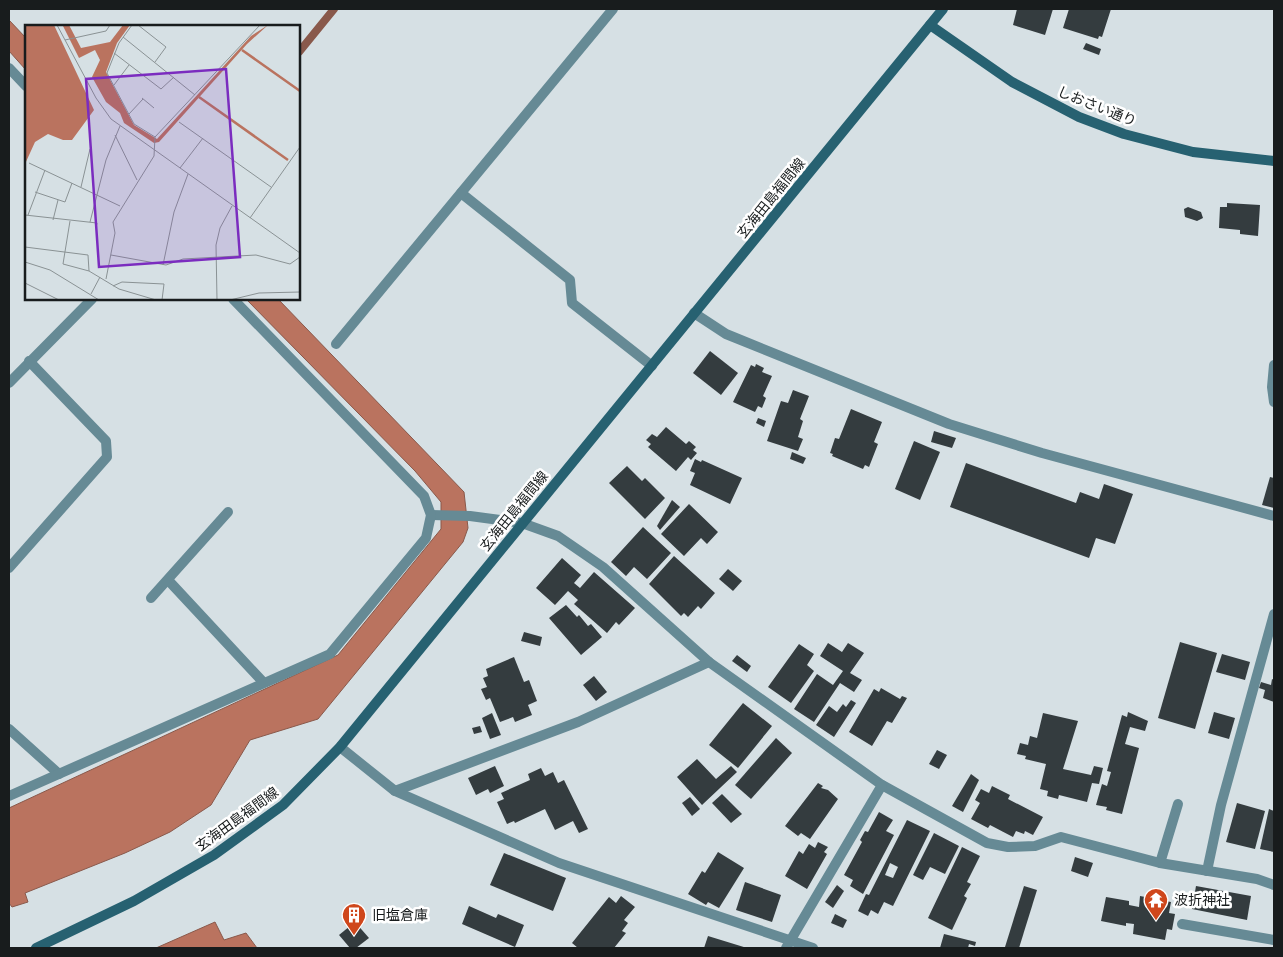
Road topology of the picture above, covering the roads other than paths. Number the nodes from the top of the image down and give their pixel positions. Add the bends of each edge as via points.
1 (613, 9) edge
2 (944, 9) edge
3 (930, 25) junction
4 (9, 68) edge
5 (25, 85) edge
6 (1274, 161) edge
7 (461, 193) junction
8 (91, 300) edge
9 (234, 300) edge
10 (694, 313) junction
11 (336, 344) dead end
12 (29, 360) junction
13 (1274, 364) edge
14 (652, 366) junction
15 (9, 383) edge
16 (1274, 402) edge
17 (228, 512) dead end
18 (435, 515) junction
19 (1274, 516) edge
20 (522, 523) junction
21 (9, 568) edge
22 (168, 580) junction
23 (151, 598) dead end
24 (1274, 614) edge
25 (709, 662) junction
26 (263, 682) junction
27 (9, 729) edge
28 (340, 746) junction
29 (59, 774) junction
30 (882, 785) junction
31 (395, 791) junction
32 (9, 796) edge
33 (1178, 804) dead end
34 (1160, 863) junction
35 (1207, 871) junction
36 (1274, 885) edge
37 (1182, 924) dead end
38 (1274, 940) edge
39 (788, 945) edge
40 (36, 948) edge
41 (813, 948) edge

1 - 7 street
2 - 3 main road, 玄海田島福間線
3 - 6 main road, しおさい通り via 1012,82 1079,117 1124,134 1193,152
3 - 10 main road, 玄海田島福間線
4 - 5 street
7 - 11 street
7 - 14 street via 570,280 572,303
8 - 12 street
9 - 18 street via 424,496
10 - 14 main road, 玄海田島福間線
10 - 19 street via 726,334 949,424 1042,453
12 - 15 street
12 - 21 street via 106,441 107,457
13 - 16 street
14 - 20 main road, 玄海田島福間線
17 - 22 street
18 - 20 street
18 - 26 street via 426,538 330,654
20 - 25 street via 558,536 602,567
20 - 28 main road, 玄海田島福間線
22 - 23 street
22 - 26 street
24 - 35 street
25 - 30 street
25 - 31 street via 578,722
26 - 29 street
27 - 29 street
28 - 31 street
28 - 40 main road, 玄海田島福間線 via 283,805 214,856 134,901
29 - 32 street
30 - 34 street via 987,843 1008,848 1035,846 1061,837
30 - 39 street
31 - 39 street via 559,863
33 - 34 street
34 - 35 street
35 - 36 street
37 - 38 street
39 - 41 street

